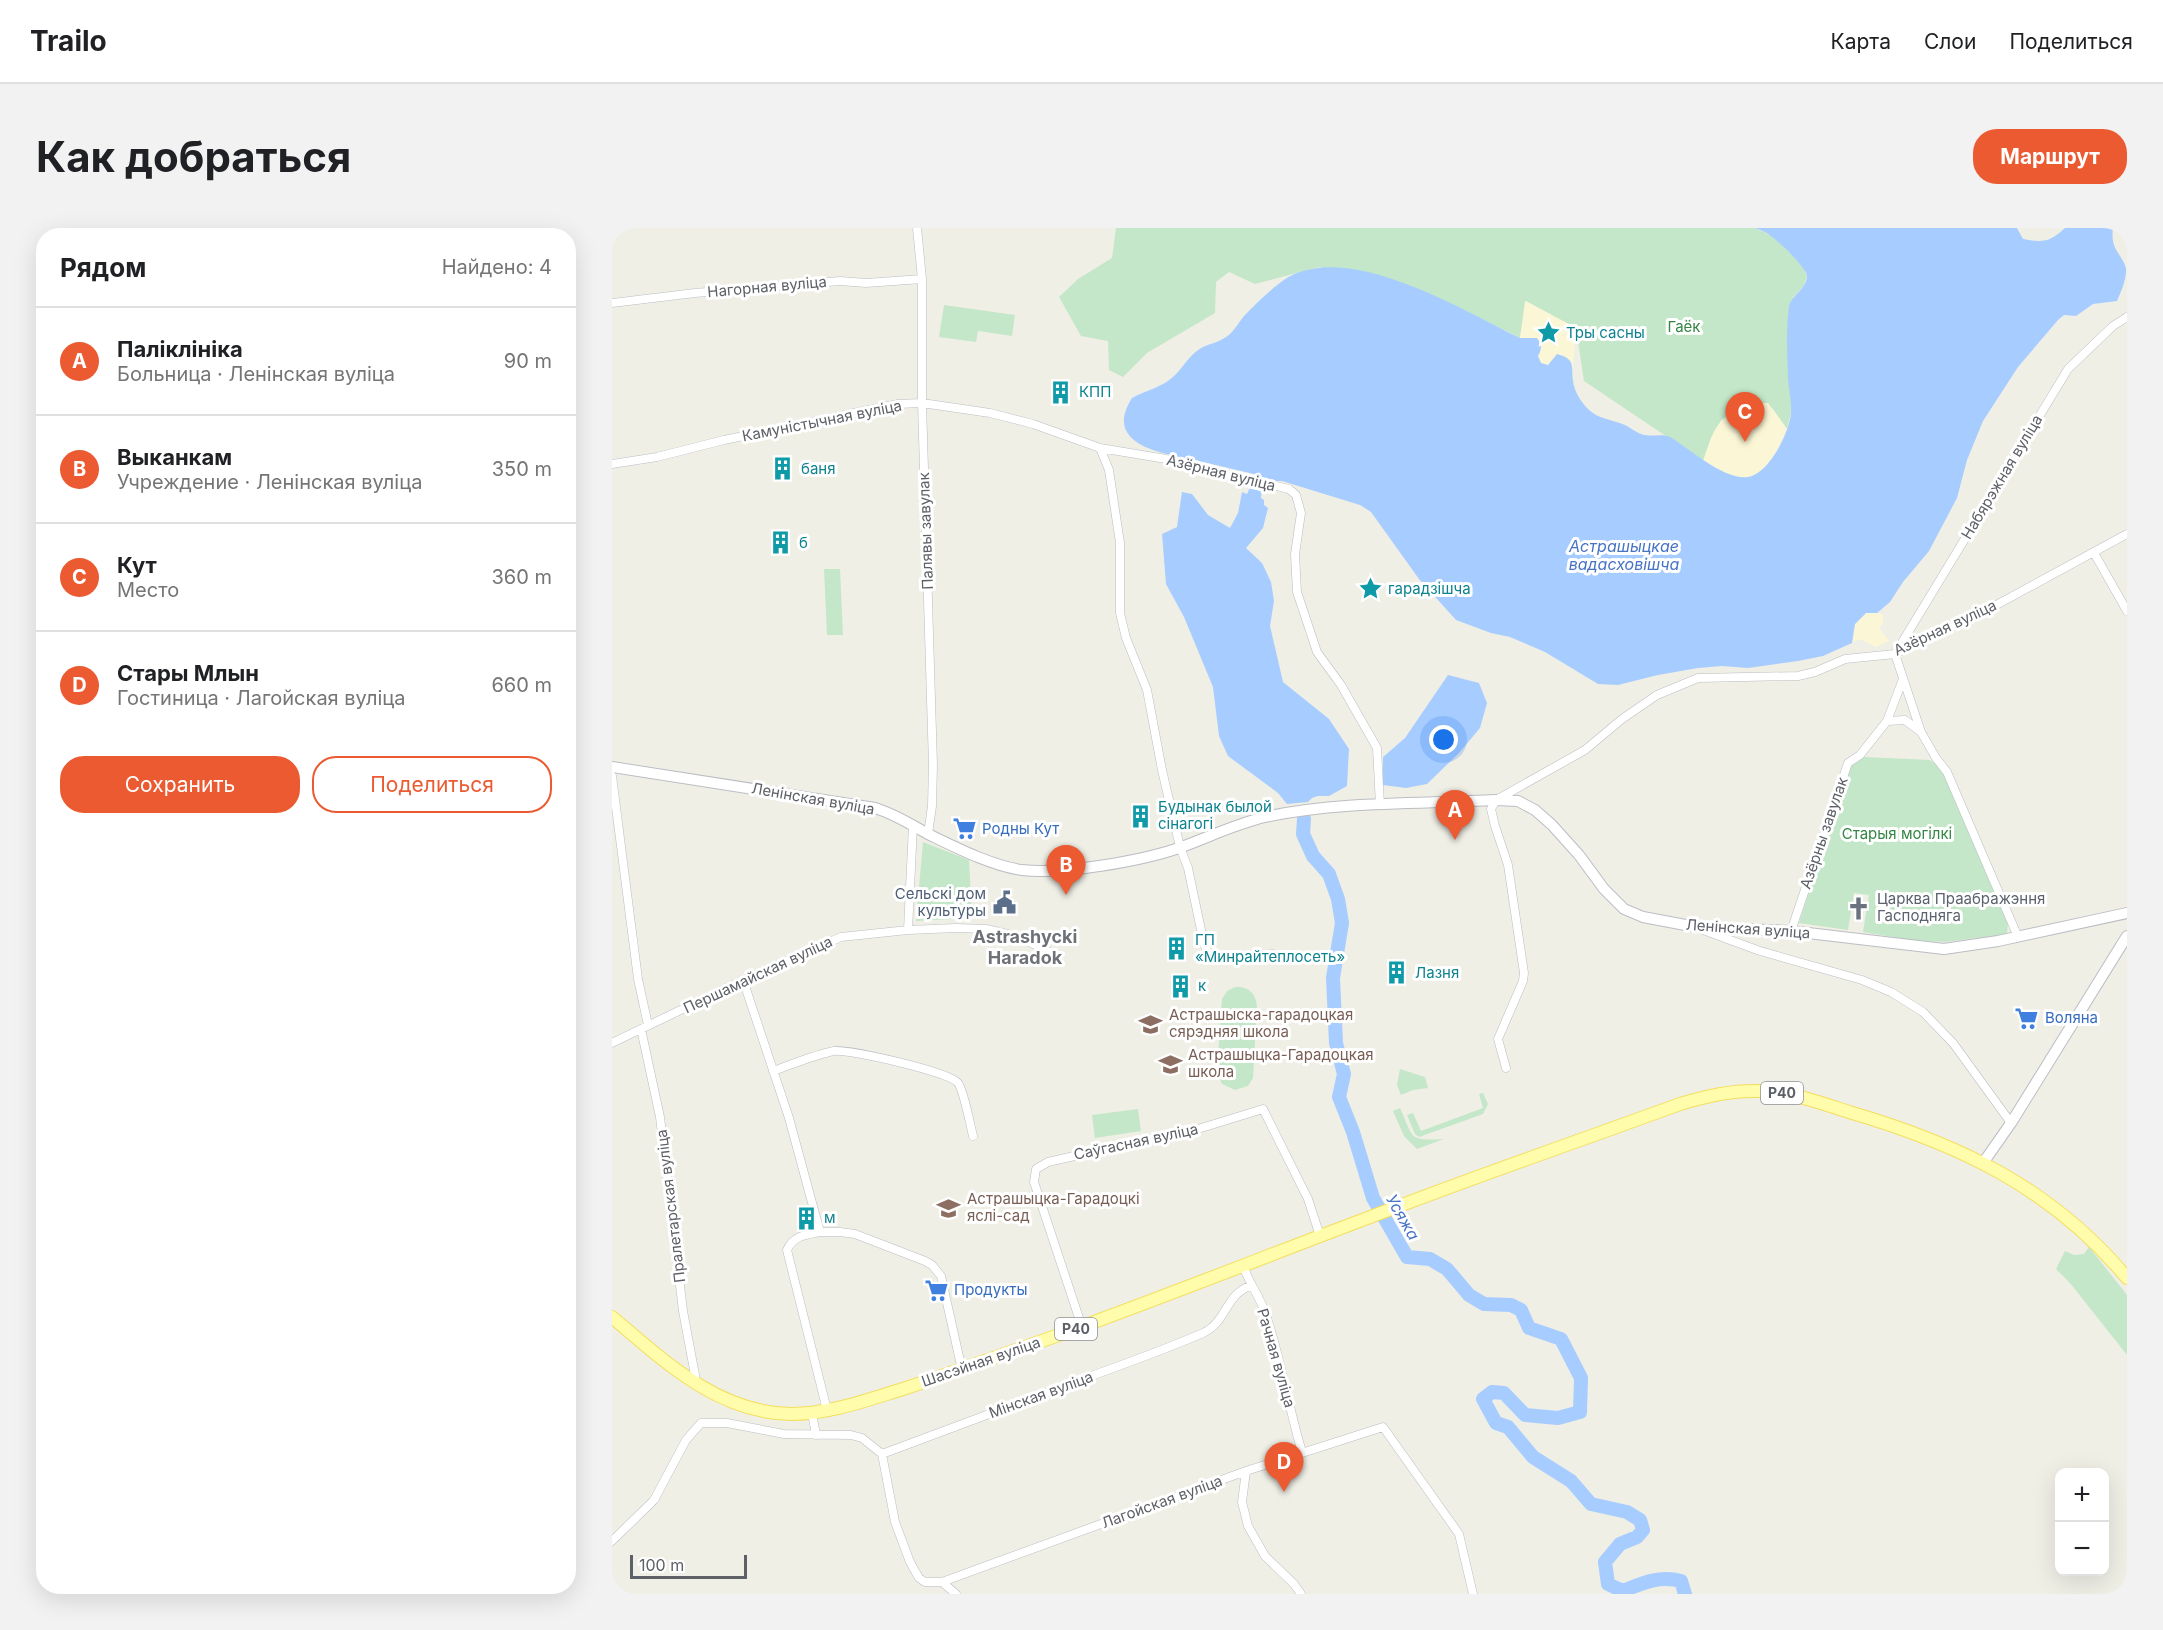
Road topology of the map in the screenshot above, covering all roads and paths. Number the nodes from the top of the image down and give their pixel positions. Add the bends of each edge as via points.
1 (917, 228) edge
2 (922, 279) junction
3 (612, 303) edge
4 (2127, 317) edge
5 (922, 403) junction
6 (1100, 448) junction
7 (612, 464) edge
8 (2127, 534) edge
9 (2094, 553) junction
10 (2127, 611) edge
11 (1895, 654) junction
12 (1903, 679) junction
13 (1887, 721) junction
14 (1921, 732) junction
15 (612, 767) edge
16 (612, 776) edge
17 (1496, 800) junction
18 (1380, 805) junction
19 (913, 825) junction
20 (928, 834) junction
21 (1180, 847) junction
22 (2127, 913) edge
23 (1696, 927) junction
24 (908, 930) junction
25 (1791, 931) junction
26 (2127, 936) edge
27 (2018, 937) junction
28 (1050, 951) dead end
29 (1273, 954) dead end
30 (743, 980) junction
31 (645, 1027) junction
32 (612, 1043) edge
33 (1506, 1068) dead end
34 (773, 1071) junction
35 (2011, 1123) junction
36 (973, 1136) dead end
37 (1983, 1163) junction
38 (819, 1232) junction
39 (1320, 1236) junction
40 (1243, 1266) junction
41 (2127, 1278) edge
42 (1250, 1286) junction
43 (612, 1317) edge
44 (1082, 1326) junction
45 (962, 1370) junction
46 (695, 1384) junction
47 (827, 1410) junction
48 (812, 1413) junction
49 (816, 1435) junction
50 (1302, 1452) junction
51 (882, 1454) junction
52 (1246, 1471) junction
53 (612, 1541) edge
54 (942, 1582) junction
55 (956, 1594) edge
56 (1301, 1594) edge
57 (1473, 1594) edge

1 - 2 street, Палявы завулак
2 - 3 street, Нагорная вуліца via 840,281
2 - 5 street, Палявы завулак
4 - 11 street, Набярэжная вуліца via 2068,369
5 - 6 street, Камуністычная вуліца via 990,413
5 - 7 street, Камуністычная вуліца
5 - 20 street, Палявы завулак via 933,765
6 - 18 street, Азёрная вуліца via 1252,479 1289,489 1296,495 1301,513 1295,554 1297,592 1317,652 1377,748
6 - 21 street via 1109,470 1120,543 1120,612 1147,690
8 - 9 street, Азёрная вуліца
9 - 10 street
9 - 11 street, Азёрная вуліца
11 - 12 street
11 - 17 street, Азёрная вуліца via 1845,658 1798,676 1698,678 1657,695 1585,750
12 - 13 street, Азёрны завулак
12 - 14 street
13 - 14 street via 1905,720
13 - 25 street, Азёрны завулак via 1860,755 1848,763
14 - 27 street via 1947,772
15 - 19 street, Ленінская вуліца via 875,808
16 - 31 street, Пралетарская вуліца
17 - 18 street, Ленінская вуліца
17 - 23 street, Ленінская вуліца via 1518,801 1535,810 1624,909 1643,917
17 - 33 street via 1491,809 1508,865 1524,973 1498,1039
18 - 21 street, Ленінская вуліца via 1293,812 1256,820
19 - 20 street, Ленінская вуліца
19 - 24 street
20 - 21 street, Ленінская вуліца via 998,864 1037,871 1154,855
21 - 29 street via 1209,955 1226,958
22 - 27 street, Ленінская вуліца
23 - 25 street, Ленінская вуліца
23 - 35 street via 1760,951 1862,980 1899,997 1923,1012 1953,1043
24 - 28 street, Першамайская вуліца via 986,929 1016,936
24 - 30 street, Першамайская вуліца via 842,937
25 - 27 street, Ленінская вуліца via 1944,949
26 - 35 street
30 - 31 street, Першамайская вуліца
30 - 34 street
31 - 32 street, Першамайская вуліца
31 - 46 street, Пралетарская вуліца
34 - 36 street via 840,1051 950,1077 960,1084
34 - 38 street
35 - 37 street
37 - 39 main road, Шасэйная вуліца / Р40 via 1914,1132 1812,1100 1761,1091 1727,1092 1680,1104
37 - 41 main road, Р40 via 2041,1197 2096,1244
38 - 45 street via 855,1234 932,1265 941,1276
38 - 47 street via 794,1239 787,1250
39 - 40 main road, Шасэйная вуліца / Р40
39 - 44 street, Саўгасная вуліца via 1308,1199 1263,1109 1185,1133 1048,1162 1036,1169 1034,1182
40 - 42 street, Рачная вуліца
40 - 44 main road, Шасэйная вуліца / Р40
42 - 50 street, Рачная вуліца via 1264,1309
42 - 51 street, Мінская вуліца via 1232,1297 1210,1330
43 - 46 main road, Шасэйная вуліца / Р40
44 - 45 main road, Шасэйная вуліца / Р40
45 - 47 main road, Шасэйная вуліца / Р40
46 - 48 main road, Шасэйная вуліца / Р40 via 730,1402 760,1411
47 - 48 main road, Шасэйная вуліца / Р40
48 - 49 street
49 - 51 street via 862,1438
49 - 53 street via 784,1434 715,1422 698,1425 679,1451 654,1500
50 - 52 street, Лагойская вуліца
50 - 57 street, Лагойская вуліца via 1383,1427 1459,1534
51 - 54 street via 895,1522 910,1562 919,1578
52 - 54 street, Лагойская вуліца
52 - 56 street via 1242,1503 1248,1526 1265,1556
54 - 55 street

